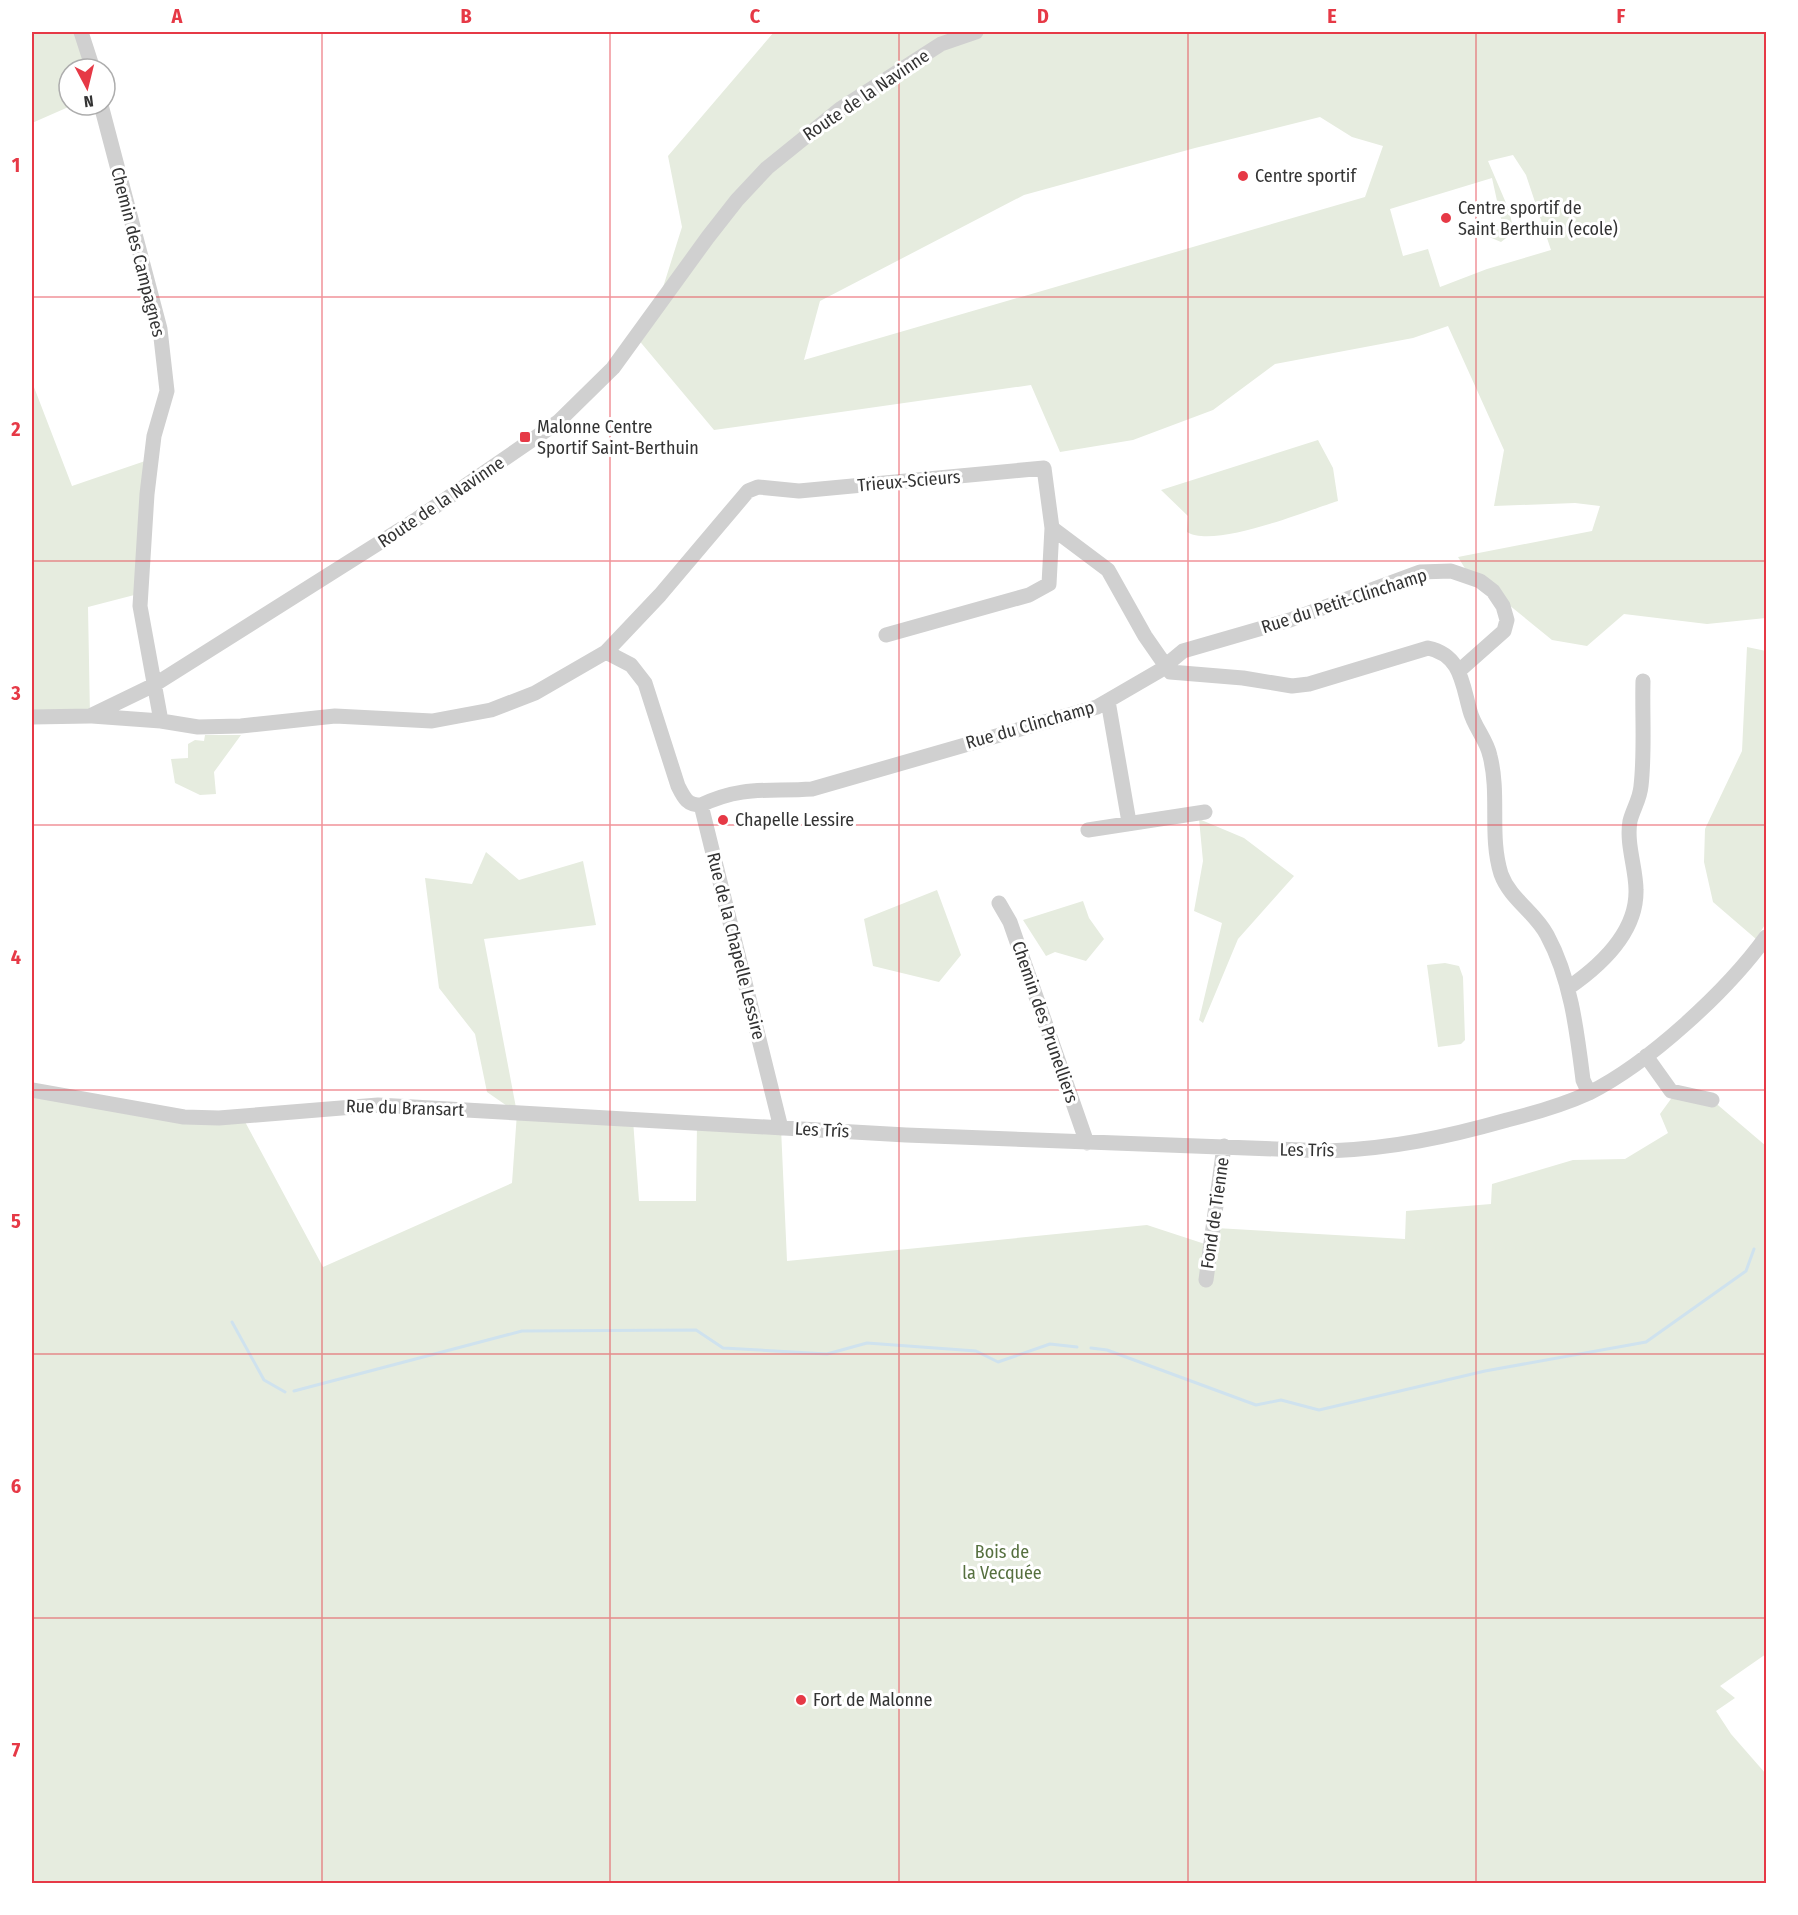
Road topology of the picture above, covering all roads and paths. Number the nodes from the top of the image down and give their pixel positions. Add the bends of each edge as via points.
1 (81, 32) edge
2 (976, 32) edge
3 (89, 57) edge
4 (104, 117) edge
5 (1052, 528) junction
6 (886, 635) dead end
7 (606, 652) junction
8 (1166, 664) junction
9 (1460, 670) junction
10 (1643, 681) dead end
11 (154, 685) junction
12 (1108, 701) junction
13 (90, 716) junction
14 (32, 717) edge
15 (161, 721) junction
16 (701, 805) junction
17 (1205, 812) dead end
18 (1129, 822) junction
19 (1088, 830) dead end
20 (999, 903) dead end
21 (1767, 937) edge
22 (1568, 988) junction
23 (1646, 1056) junction
24 (32, 1090) edge
25 (1589, 1093) junction
26 (1712, 1100) dead end
27 (781, 1128) junction
28 (1087, 1143) junction
29 (1224, 1146) junction
30 (1206, 1280) dead end

1 - 3 street
2 - 11 street, Route de la Navinne via 941,44 840,109 767,168 708,237 613,368 558,422 417,519
4 - 11 street, Chemin des Campagnes via 160,329 167,391 152,447 140,606
5 - 6 street via 1049,584 1029,595
5 - 7 street, Trieux-Scieurs via 1044,468 800,491 758,487 748,491
5 - 8 street via 1108,570 1145,636
7 - 15 street via 535,693 492,710 432,722 335,716 209,727
7 - 16 street via 631,665 645,683 678,786 686,801
8 - 9 street via 1170,672 1292,686 1428,648 1440,651
8 - 9 street, Rue du Petit-Clinchamp via 1192,647 1290,620 1420,572 1451,571 1480,581 1500,598 1507,620 1500,637
8 - 12 street, Rue du Clinchamp
9 - 22 street via 1470,714 1490,755 1497,860 1506,886 1547,935
10 - 22 street via 1641,785 1630,821 1636,892 1629,922 1596,969
11 - 13 street, Route de la Navinne
11 - 15 street
12 - 16 street, Rue du Clinchamp via 812,789 765,788 732,793
12 - 18 street
13 - 14 street, Route de la Navinne
13 - 15 street
16 - 27 street, Rue de la Chapelle Lessire
17 - 18 street
18 - 19 street
20 - 28 street, Chemin des Prunelliers via 1010,922
21 - 23 street, Les Trîs via 1724,987
22 - 25 street via 1583,1080
23 - 25 street, Les Trîs
23 - 26 street via 1671,1090
24 - 27 street, Rue du Bransart via 184,1117 219,1118 357,1104
25 - 29 street, Les Trîs via 1532,1113 1414,1144 1328,1151
27 - 28 street, Les Trîs
28 - 29 street, Les Trîs
29 - 30 street, Fond de Tienne

